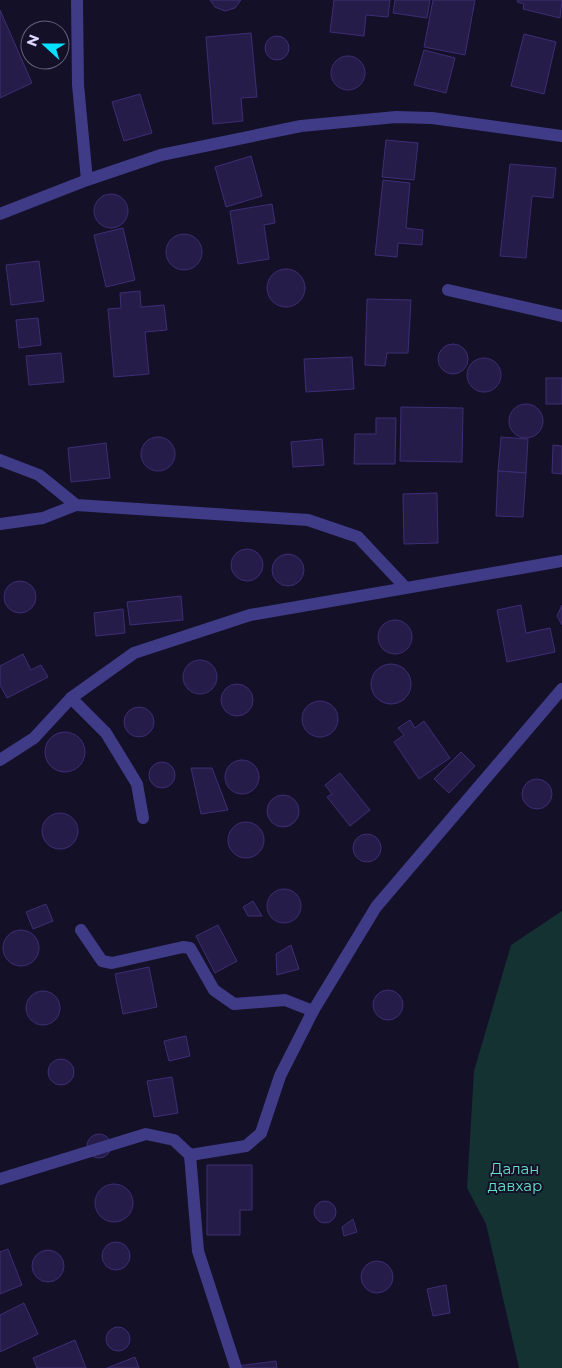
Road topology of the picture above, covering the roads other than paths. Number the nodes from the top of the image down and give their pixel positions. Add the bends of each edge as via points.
1 (77, 0) edge
2 (562, 136) edge
3 (87, 180) junction
4 (0, 214) edge
5 (448, 290) dead end
6 (562, 316) edge
7 (0, 460) edge
8 (76, 505) junction
9 (0, 524) edge
10 (562, 561) edge
11 (405, 587) junction
12 (562, 689) edge
13 (71, 698) junction
14 (0, 760) edge
15 (142, 818) dead end
16 (81, 930) dead end
17 (313, 1011) junction
18 (190, 1155) junction
19 (0, 1179) edge
20 (236, 1368) edge

1 - 3 street via 78,85
2 - 3 street via 396,116 251,135 161,155
3 - 4 street
5 - 6 street
7 - 8 street via 39,475
8 - 9 street via 43,518
8 - 11 street via 308,520 358,537
10 - 11 street
11 - 13 street via 250,615 134,653
12 - 17 street via 376,907
13 - 14 street via 34,738
13 - 15 street via 106,733 137,784
16 - 17 street via 102,961 112,964 190,948 214,990 234,1004 285,1000
17 - 18 street via 280,1076 261,1133 246,1146
18 - 19 street via 174,1140 146,1134
18 - 20 street via 198,1251

